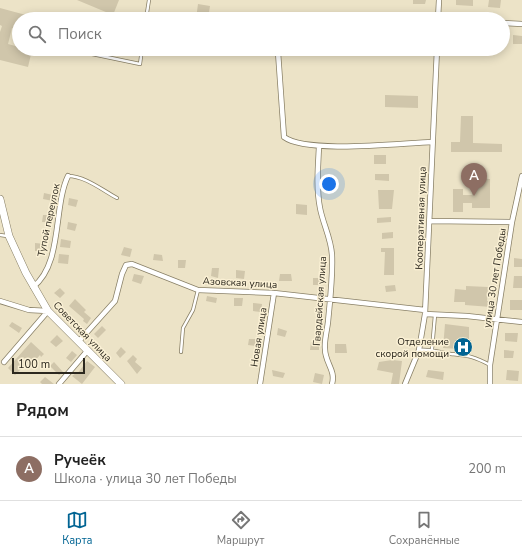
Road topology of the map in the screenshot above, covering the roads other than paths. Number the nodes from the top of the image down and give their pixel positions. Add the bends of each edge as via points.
1 (149, 0) edge
2 (439, 0) edge
3 (147, 12) edge
4 (438, 12) edge
5 (510, 23) edge
6 (522, 24) edge
7 (102, 56) edge
8 (141, 56) edge
9 (278, 56) edge
10 (436, 56) edge
11 (432, 142) junction
12 (319, 147) junction
13 (68, 176) joint
14 (522, 176) edge
15 (116, 198) dead end
16 (0, 199) edge
17 (430, 221) junction
18 (512, 222) junction
19 (0, 235) edge
20 (9, 236) junction
21 (33, 287) junction
22 (198, 290) junction
23 (274, 293) junction
24 (330, 300) junction
25 (0, 301) edge
26 (48, 311) junction
27 (425, 312) junction
28 (435, 315) junction
29 (497, 321) junction
30 (522, 322) edge
31 (79, 342) junction
32 (432, 349) junction
33 (88, 350) junction
34 (419, 350) junction
35 (181, 352) dead end
36 (4, 362) dead end
37 (490, 365) junction
38 (59, 384) edge
39 (121, 384) edge
40 (260, 384) edge
41 (332, 384) edge
42 (405, 384) edge
43 (490, 384) edge

1 - 3 lane
2 - 4 street
5 - 6 street
7 - 8 lane via 140,64
9 - 12 street via 284,137 299,144
10 - 11 street, Кооперативная улица
11 - 12 street
11 - 17 street, Кооперативная улица
12 - 24 street, Гвардейская улица via 320,207 332,256
13 - 15 lane via 94,184
13 - 21 street, Тупой переулок via 63,188 59,218 46,270 42,280
14 - 18 street, улица 30 лет Победы
16 - 20 street, Советская улица
17 - 18 street
17 - 27 street, Кооперативная улица
18 - 29 street, улица 30 лет Победы
19 - 20 lane
20 - 21 street, Советская улица
21 - 26 street, Советская улица
22 - 23 street, Азовская улица
22 - 31 street, Азовская улица via 138,266 126,265 115,301
22 - 35 lane via 193,310 183,328
23 - 24 street, Азовская улица
23 - 40 street, Новая улица
24 - 27 street, Азовская улица
24 - 41 street, Гвардейская улица via 325,349 333,370
25 - 26 street via 29,310
26 - 31 street, Советская улица
26 - 36 street
27 - 28 street, Азовская улица
27 - 34 street, Кооперативная улица
28 - 29 street, Азовская улица via 467,316
28 - 32 lane
29 - 30 street, Азовская улица
29 - 37 street, улица 30 лет Победы
31 - 33 street, Советская улица
32 - 34 lane
32 - 37 lane via 476,357
33 - 38 street
33 - 39 street, Советская улица
34 - 42 street, Кооперативная улица
37 - 43 street, улица 30 лет Победы

